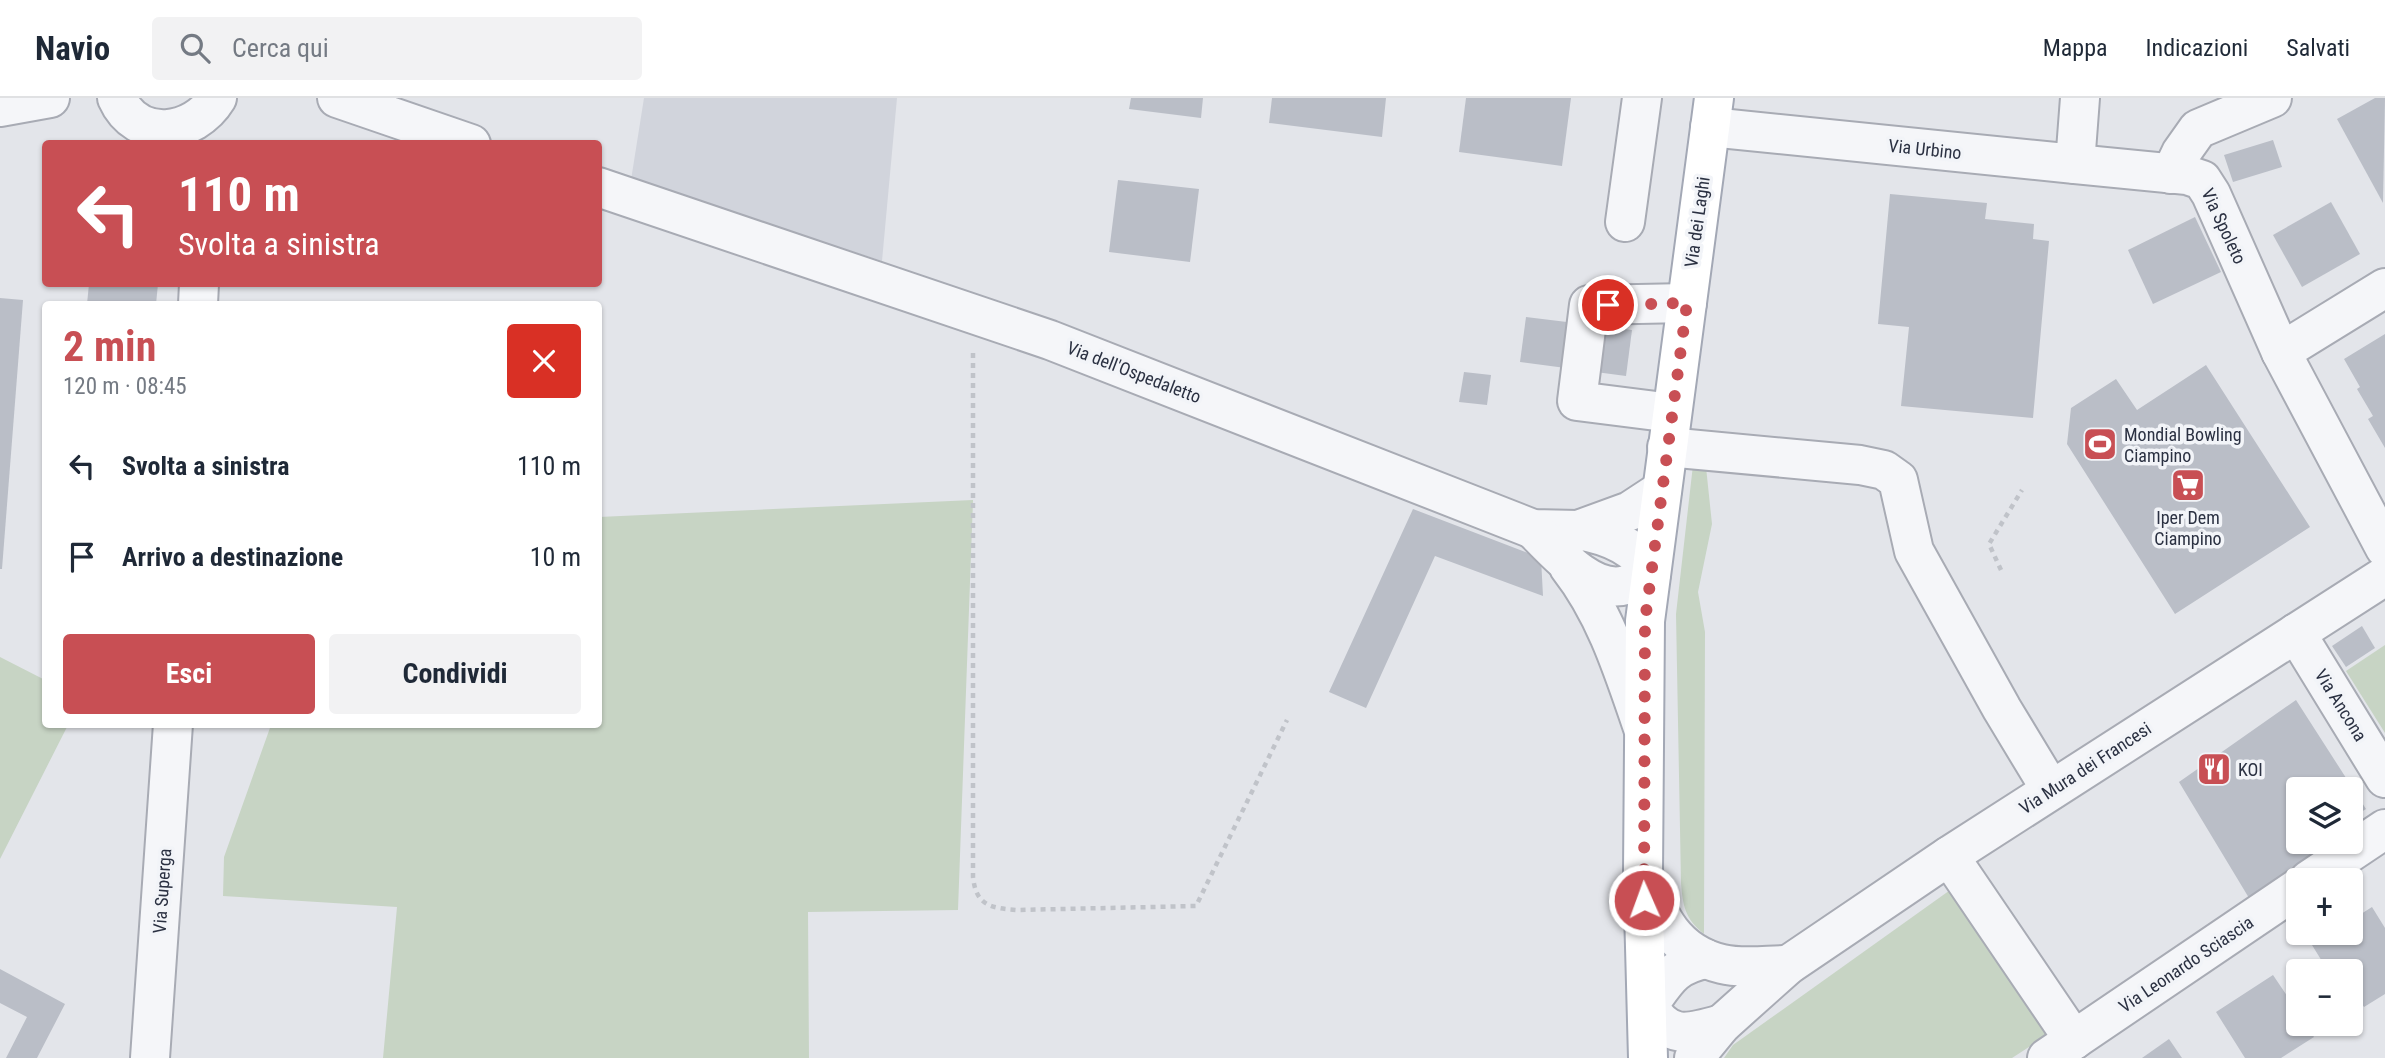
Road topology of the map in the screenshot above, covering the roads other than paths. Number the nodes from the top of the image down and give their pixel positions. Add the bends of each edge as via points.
1 (50, 98) edge
2 (84, 98) edge
3 (337, 98) edge
4 (1642, 98) edge
5 (2080, 98) edge
6 (2272, 98) edge
7 (0, 107) edge
8 (1712, 112) edge
9 (212, 117) edge
10 (137, 121) edge
11 (459, 140) edge
12 (2074, 164) junction
13 (2171, 174) junction
14 (602, 188) edge
15 (1625, 222) dead end
16 (2385, 288) edge
17 (1687, 303) junction
18 (2281, 352) junction
19 (1670, 430) junction
20 (1662, 490) junction
21 (1557, 538) junction
22 (2385, 548) edge
23 (1651, 574) junction
24 (2385, 576) edge
25 (2296, 633) junction
26 (173, 728) edge
27 (1644, 730) junction
28 (2385, 778) edge
29 (2051, 790) junction
30 (2385, 829) edge
31 (1949, 856) junction
32 (2327, 868) edge
33 (1643, 873) junction
34 (2286, 896) edge
35 (1706, 959) junction
36 (1788, 965) junction
37 (1648, 1006) junction
38 (1722, 1024) junction
39 (2061, 1049) edge
40 (150, 1058) edge
41 (1648, 1058) edge
42 (1694, 1058) edge

1 - 7 street
2 - 10 street
3 - 11 street
4 - 15 street
5 - 12 street
6 - 13 street via 2198,129
8 - 12 street, Via Urbino
8 - 17 main road, Via dei Laghi
9 - 10 street via 164,130
12 - 13 street, Via Spoleto
13 - 18 street, Via Spoleto via 2202,180 2211,194
14 - 21 street, Via dell'Ospedaletto via 1050,340
16 - 18 street
17 - 19 main road, Via dei Laghi
17 - 19 street via 1589,305 1587,319 1577,401
18 - 22 street, Via Spoleto
19 - 20 main road, Via dei Laghi
19 - 29 street via 1884,470 1898,480 1914,551
20 - 21 street via 1630,511
20 - 23 main road, Via dei Laghi
21 - 23 street via 1593,581 1606,587 1626,586
21 - 27 street via 1602,621
23 - 27 main road, Via dei Laghi via 1645,621
24 - 25 street, Via Mura dei Francesi
25 - 28 street, Via Ancona
25 - 29 street, Via Mura dei Francesi
26 - 40 street, Via Superga
27 - 33 main road, Via dei Laghi
29 - 31 street, Via Mura dei Francesi
30 - 32 street
31 - 36 street, Via Mura dei Francesi
31 - 39 street, Via Leonardo Sciascia
33 - 35 street via 1668,930
33 - 37 main road, Via dei Laghi
34 - 39 street, Via Leonardo Sciascia
35 - 36 street via 1724,965
35 - 37 street via 1686,963 1672,973
36 - 38 street, Via Mura dei Francesi
37 - 38 street, Via Mura dei Francesi via 1659,1024 1677,1032
37 - 41 main road, Via dei Laghi
38 - 42 street, Via Mura dei Francesi

